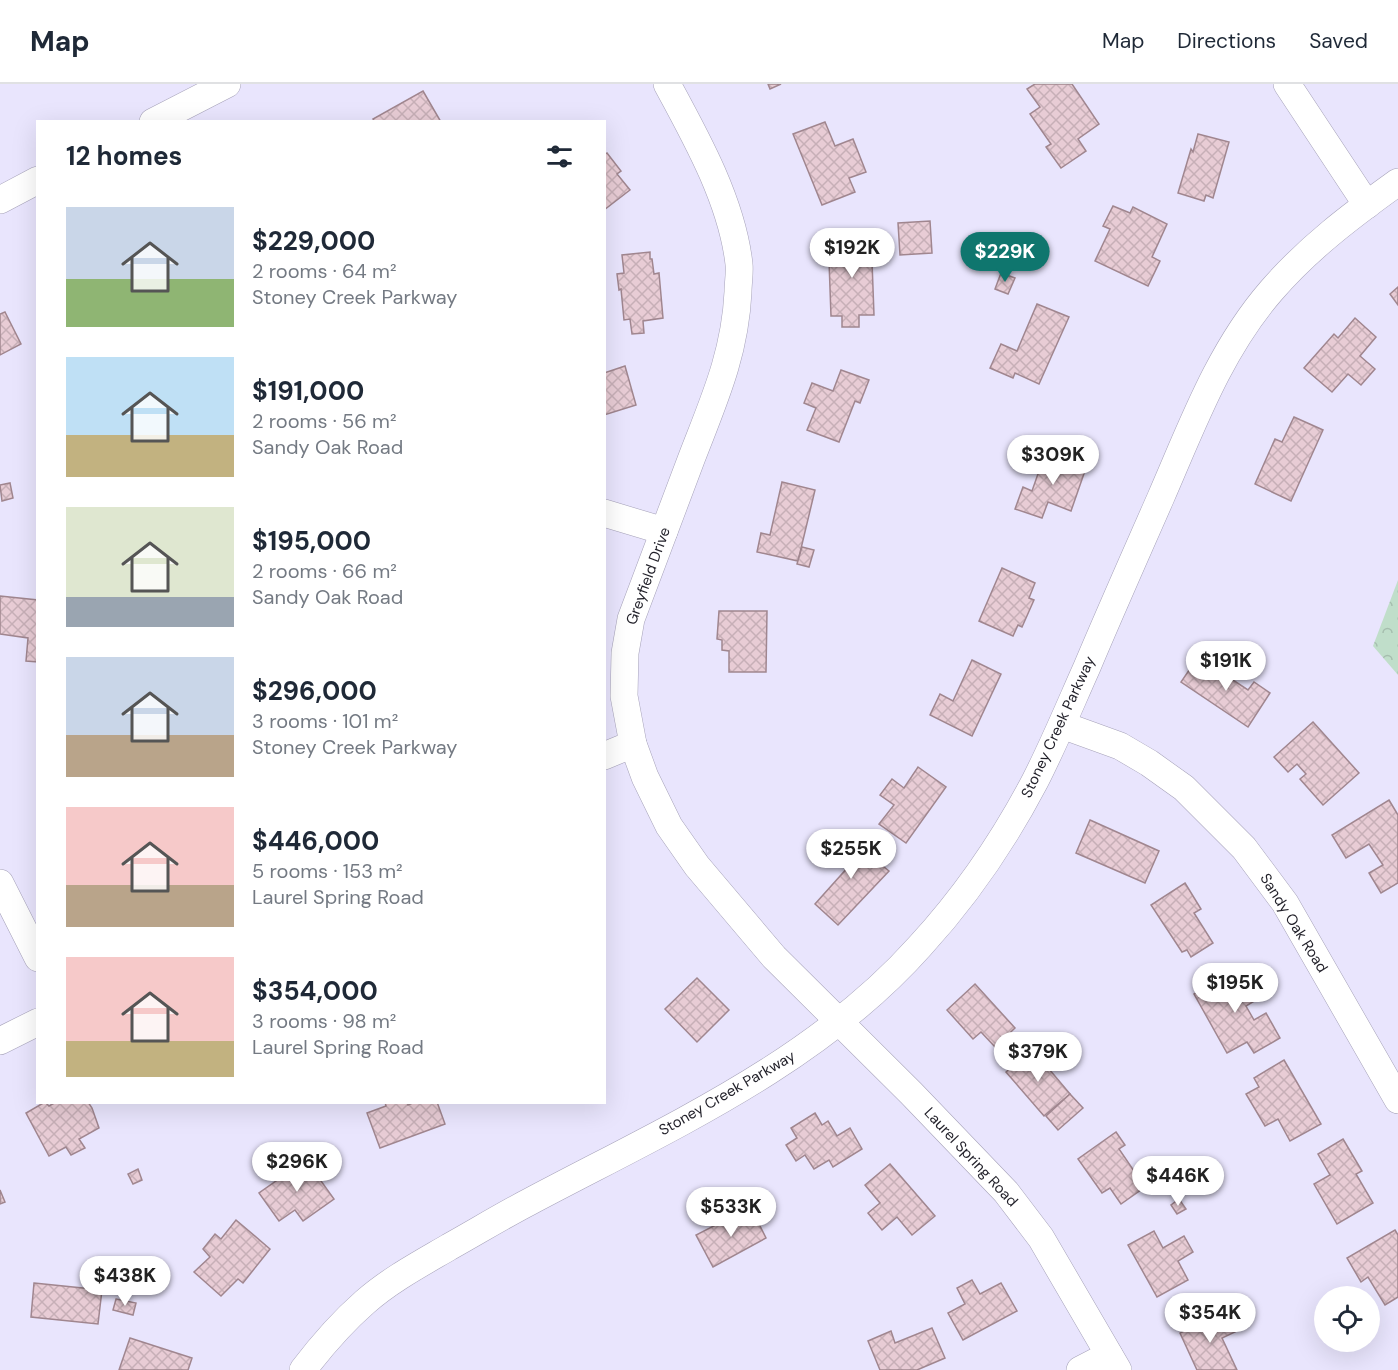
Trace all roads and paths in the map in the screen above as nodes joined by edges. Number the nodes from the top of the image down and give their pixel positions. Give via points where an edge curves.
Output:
1 (227, 84) edge
2 (667, 84) edge
3 (1287, 84) edge
4 (157, 120) edge
5 (36, 181) edge
6 (1398, 182) edge
7 (0, 200) edge
8 (1367, 205) junction
9 (606, 514) edge
10 (664, 531) junction
11 (1062, 725) junction
12 (633, 744) junction
13 (606, 755) edge
14 (0, 883) edge
15 (36, 954) edge
16 (840, 1022) junction
17 (36, 1023) edge
18 (0, 1041) edge
19 (1398, 1100) edge
20 (1113, 1362) edge
21 (303, 1370) edge
22 (1080, 1370) edge

1 - 4 street
2 - 10 street, Greyfield Drive via 699,144 721,198 739,266 737,314 728,360
3 - 8 street
5 - 7 street
6 - 8 street, Stoney Creek Parkway
8 - 11 street, Stoney Creek Parkway via 1305,255 1269,293 1211,382
9 - 10 street
10 - 12 street, Greyfield Drive via 631,618 625,653 624,696
11 - 16 street, Stoney Creek Parkway via 1035,782 954,907 918,949
11 - 19 street, Sandy Oak Road via 1120,746 1149,763 1184,788 1244,848 1285,903
12 - 13 street
12 - 16 street, Greyfield Drive via 669,826 697,866 774,957
14 - 15 street
16 - 20 street, Laurel Spring Road via 1006,1192 1041,1238
16 - 21 street, Stoney Creek Parkway via 776,1067 407,1271 339,1326
17 - 18 street
20 - 22 street

